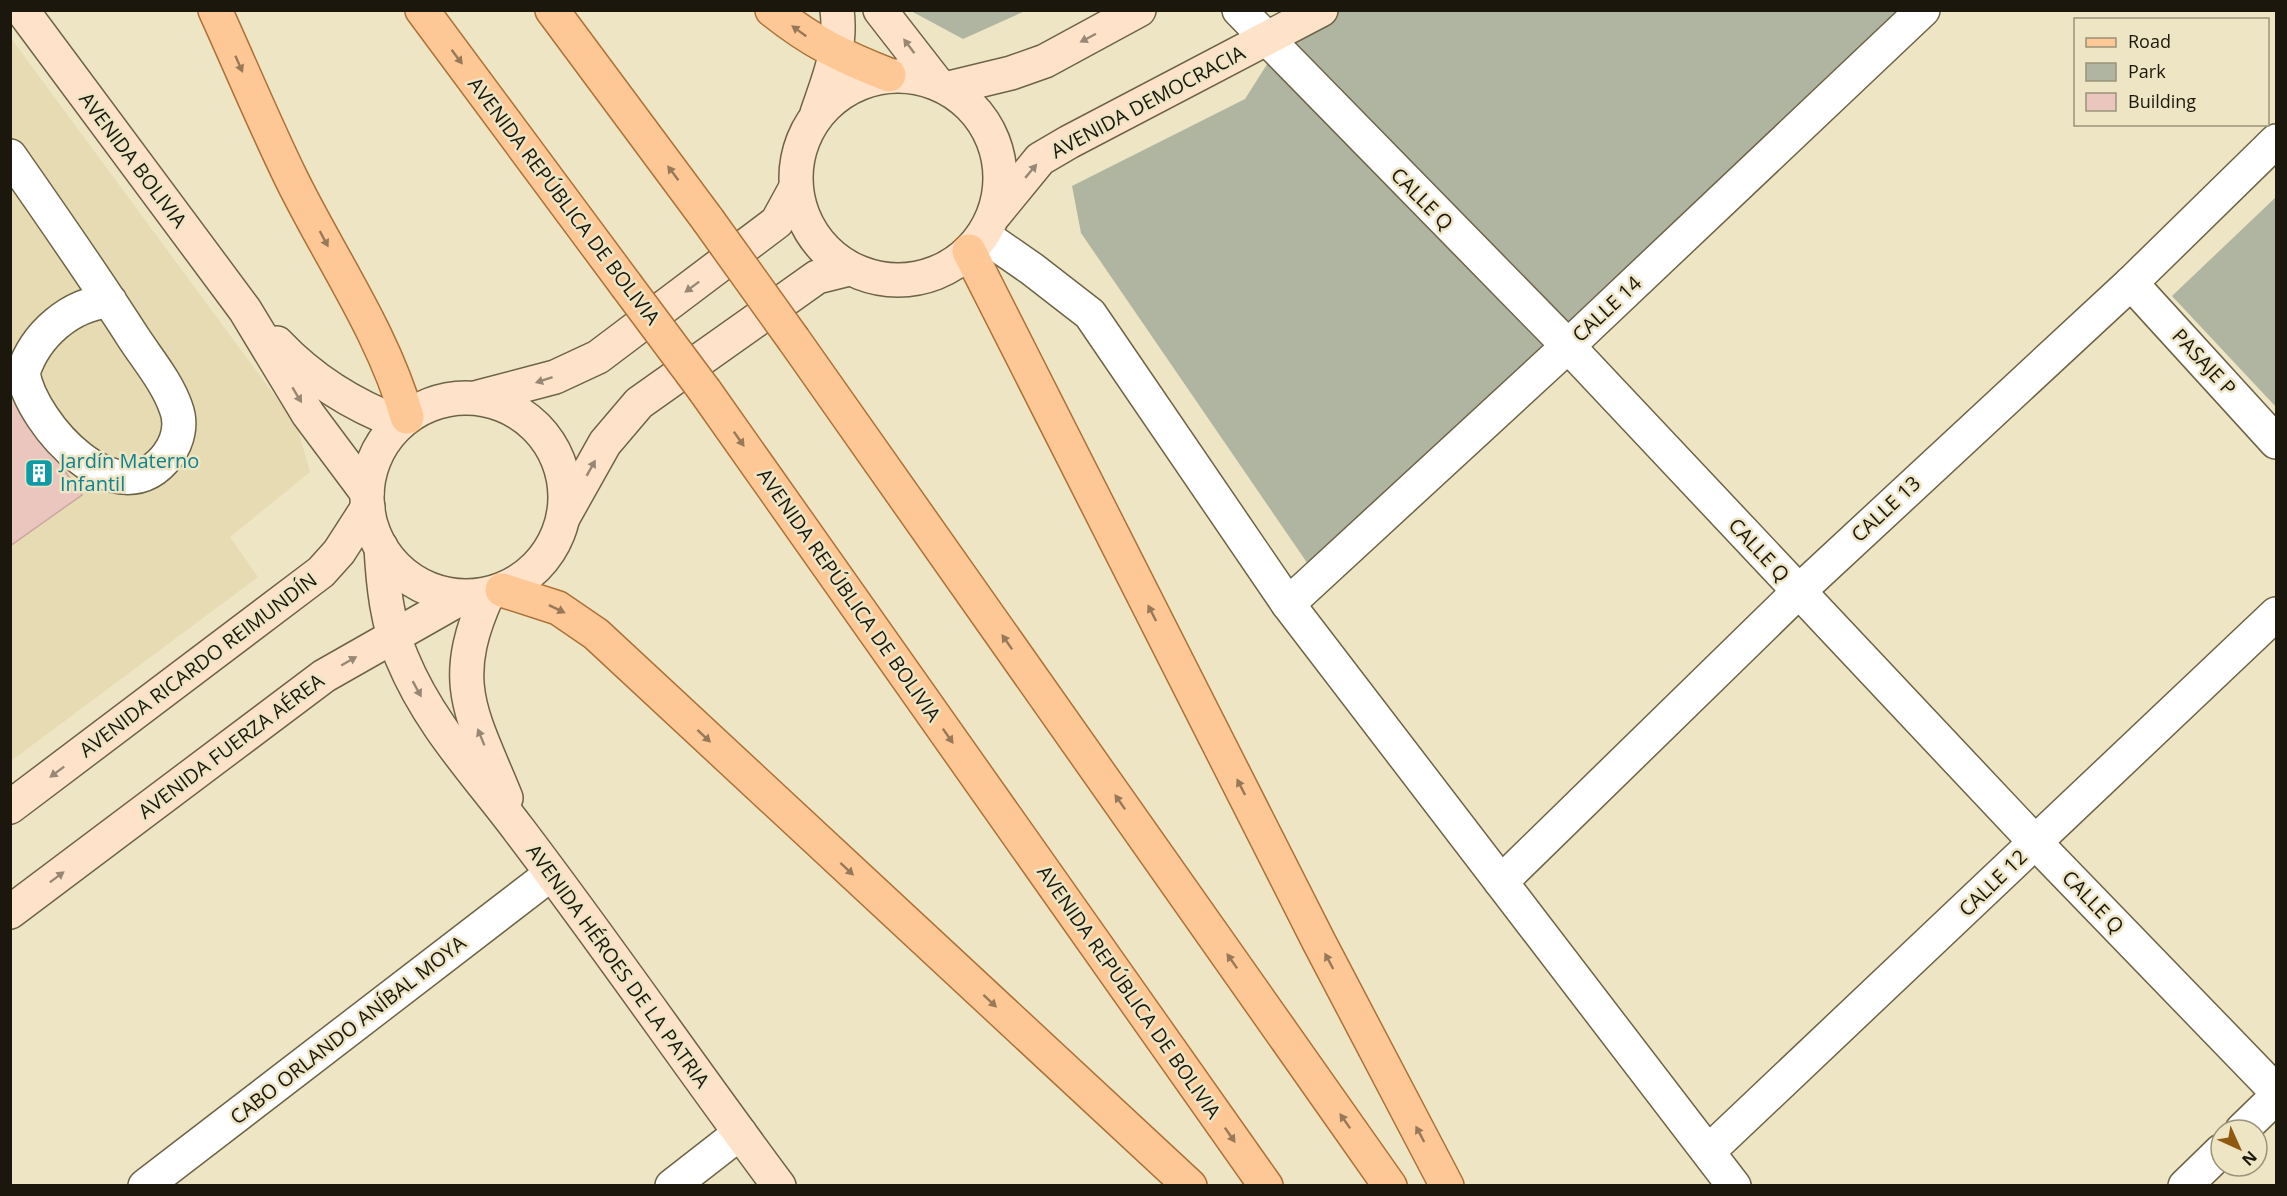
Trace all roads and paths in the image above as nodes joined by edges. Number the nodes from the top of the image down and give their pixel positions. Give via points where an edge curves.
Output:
1 (22, 10) edge
2 (215, 10) edge
3 (422, 10) edge
4 (552, 10) edge
5 (772, 10) edge
6 (837, 10) edge
7 (880, 10) edge
8 (1139, 10) edge
9 (1239, 10) edge
10 (1321, 10) edge
11 (1923, 10) edge
12 (1267, 40) junction
13 (837, 54) junction
14 (889, 75) junction
15 (943, 85) junction
16 (816, 116) junction
17 (2277, 141) edge
18 (10, 156) edge
19 (795, 189) junction
20 (982, 234) junction
21 (849, 269) junction
22 (2130, 283) junction
23 (110, 301) junction
24 (245, 310) junction
25 (1568, 346) junction
26 (479, 397) junction
27 (403, 420) junction
28 (2277, 442) edge
29 (367, 500) junction
30 (562, 519) junction
31 (381, 548) junction
32 (1798, 592) junction
33 (484, 594) junction
34 (1288, 603) junction
35 (2277, 614) edge
36 (393, 636) junction
37 (10, 807) edge
38 (519, 830) junction
39 (2035, 842) junction
40 (551, 874) junction
41 (1501, 882) junction
42 (10, 912) edge
43 (2277, 1091) edge
44 (2277, 1097) edge
45 (2255, 1118) edge
46 (740, 1133) junction
47 (1709, 1151) junction
48 (2209, 1162) edge
49 (145, 1185) edge
50 (672, 1185) edge
51 (779, 1185) edge
52 (1190, 1185) edge
53 (1266, 1185) edge
54 (1390, 1185) edge
55 (1447, 1185) edge
56 (1734, 1185) edge
57 (2185, 1185) edge

1 - 24 main road, AVENIDA BOLIVIA
2 -> 27 main road via 292,180 382,350 397,383
3 -> 53 main road, AVENIDA REPÚBLICA DE BOLIVIA, bridge via 705,391
54 -> 4 main road, bridge via 794,340
13 -> 5 main road via 802,34
6 - 13 main road
15 -> 7 main road
8 -> 15 main road via 1045,61 1011,73
9 - 12 street, CALLE Q
10 - 12 main road, AVENIDA DEMOCRACIA
11 - 25 street, CALLE 14
20 -> 12 main road, AVENIDA DEMOCRACIA via 1040,159
12 - 25 street, CALLE Q
13 - 14 main road
13 - 16 main road
14 - 15 main road via 913,76
14 - 16 main road via 853,86
15 - 20 main road via 972,106 990,130 999,158 1000,187
16 - 19 main road via 796,163
17 - 22 street, CALLE 13
18 - 23 street
19 - 21 main road via 812,236
19 -> 26 main road via 770,228 598,357 555,377
20 - 21 main road via 943,270 912,280 880,279
20 - 34 street via 1090,314
55 -> 20 main road via 1319,942
30 -> 21 main road via 606,443 639,403 817,277
22 - 28 street, PASAJE P
22 - 32 street, CALLE 13
23 - 23 street via 177,409 177,440 170,452 160,465 137,477 100,471 74,453 51,429 24,380 28,359 54,325 94,302
24 - 27 main road, AVENIDA BOLIVIA via 324,385 348,401
24 -> 29 main road, AVENIDA BOLIVIA via 308,414
25 - 32 street, CALLE Q
25 - 34 street, CALLE 14
26 - 27 main road via 429,405
26 - 30 main road via 507,405 531,421 551,443 564,494
27 - 29 main road via 387,437 373,464
29 - 31 main road
29 -> 37 main road, AVENIDA RICARDO REIMUNDÍN via 339,552 321,572
30 - 33 main road via 554,542 523,579
31 - 33 main road via 396,569 416,584 438,593
31 - 36 main road, AVENIDA HÉROES DE LA PATRIA
32 - 39 street, CALLE Q
32 - 41 street, CALLE 13
33 - 36 main road, AVENIDA FUERZA AÉREA
38 -> 33 main road via 468,705 467,654
33 -> 52 main road via 558,608 596,634
34 - 41 street
35 - 39 street, CALLE 12
36 -> 38 main road, AVENIDA HÉROES DE LA PATRIA via 416,689 453,748
42 -> 36 main road, AVENIDA FUERZA AÉREA via 324,676
38 - 40 main road, AVENIDA HÉROES DE LA PATRIA
39 - 43 street, CALLE Q
39 - 47 street, CALLE 12
40 - 46 main road, AVENIDA HÉROES DE LA PATRIA
40 - 49 street, CABO ORLANDO ANÍBAL MOYA
41 - 47 street
44 - 45 street
46 - 50 street
46 - 51 main road, AVENIDA HÉROES DE LA PATRIA
47 - 56 street
48 - 57 street

